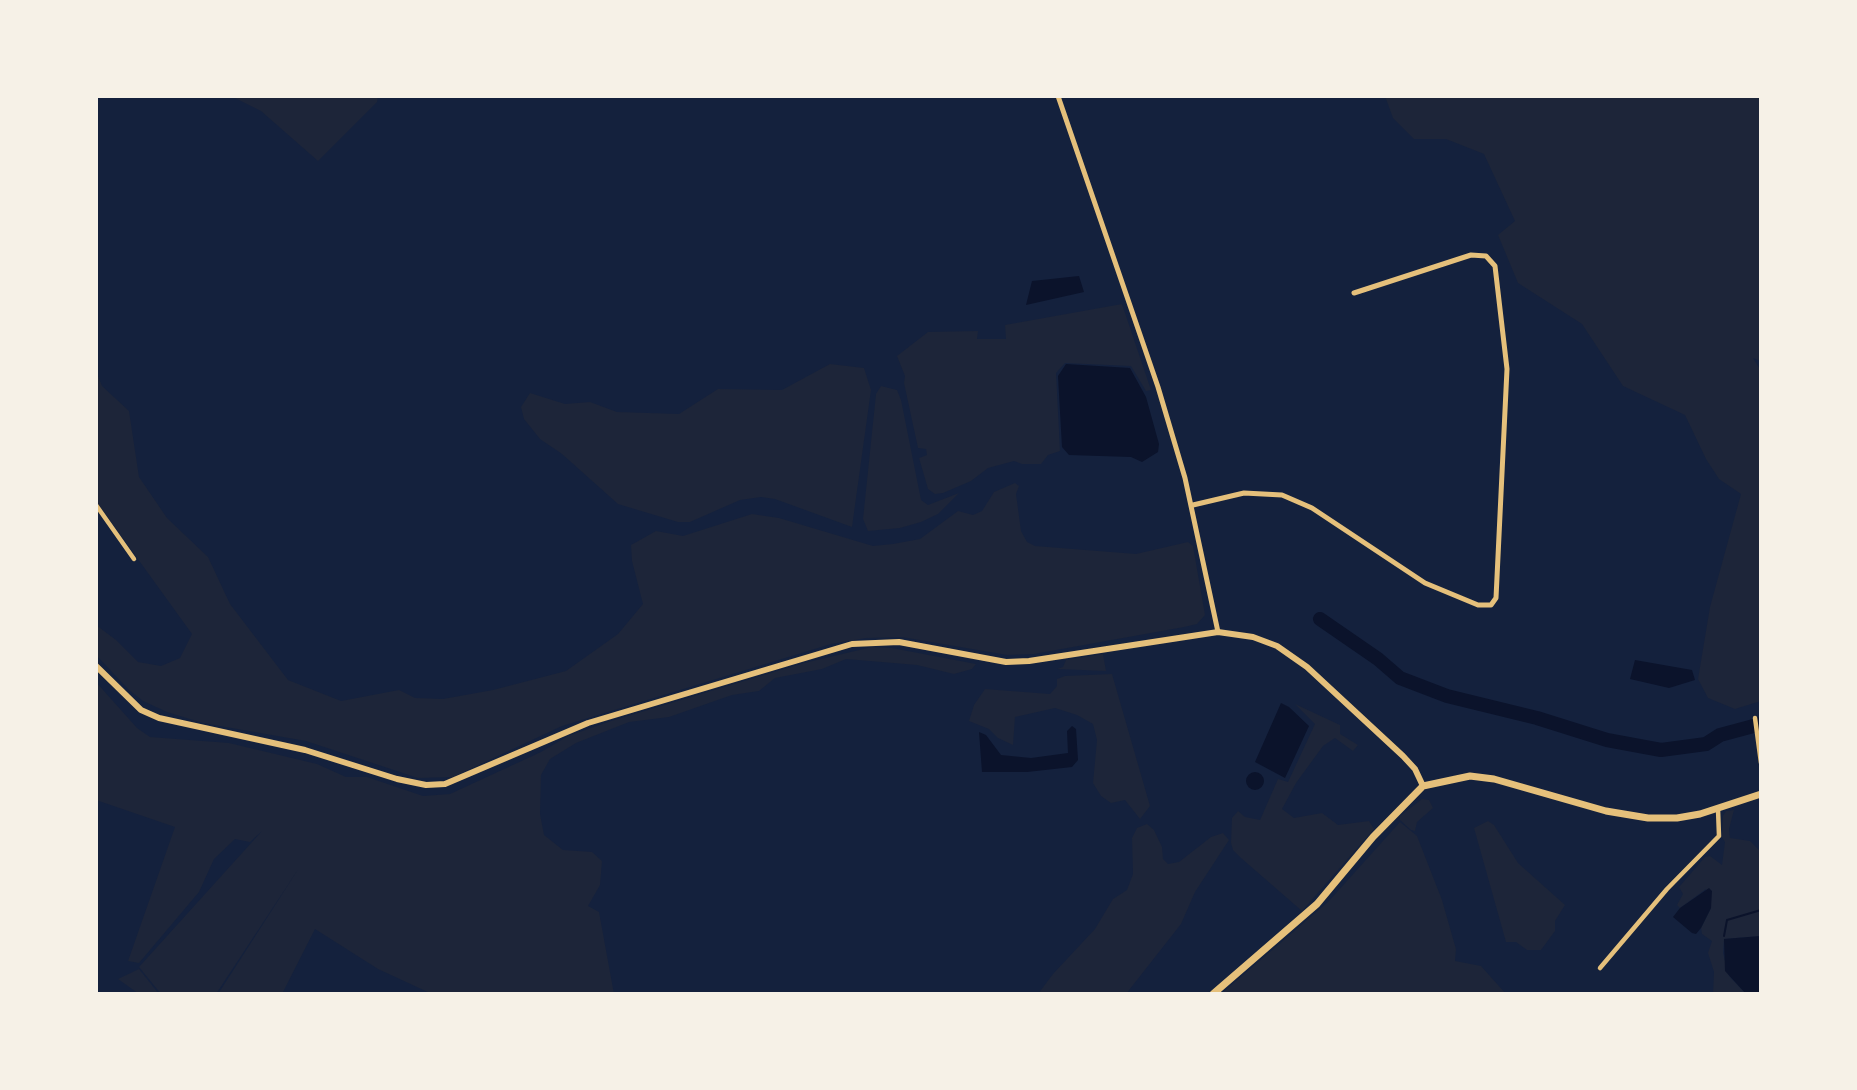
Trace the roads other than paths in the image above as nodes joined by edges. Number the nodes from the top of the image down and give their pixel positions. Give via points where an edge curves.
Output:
1 (1058, 96) edge
2 (1354, 293) dead end
3 (96, 505) edge
4 (1193, 505) junction
5 (134, 559) dead end
6 (1218, 632) junction
7 (96, 666) edge
8 (1756, 720) dead end
9 (1761, 763) edge
10 (1423, 786) junction
11 (1761, 794) edge
12 (1718, 809) junction
13 (1600, 968) dead end
14 (1213, 994) edge

1 - 4 street via 1158,387
2 - 4 street via 1471,255 1486,256 1495,266 1507,369 1496,598 1491,604 1478,605 1425,583 1312,508 1282,495 1244,493
3 - 5 street
4 - 6 street
6 - 7 main road via 1006,662 899,642 852,644 588,723 445,784 397,778 305,750 159,718 141,710
6 - 10 main road via 1277,646 1306,667 1403,756
8 - 9 street
10 - 12 main road via 1470,776 1494,779 1606,811 1648,818 1677,818
10 - 14 main road via 1373,837 1317,904
11 - 12 main road
12 - 13 street via 1719,836 1667,889

